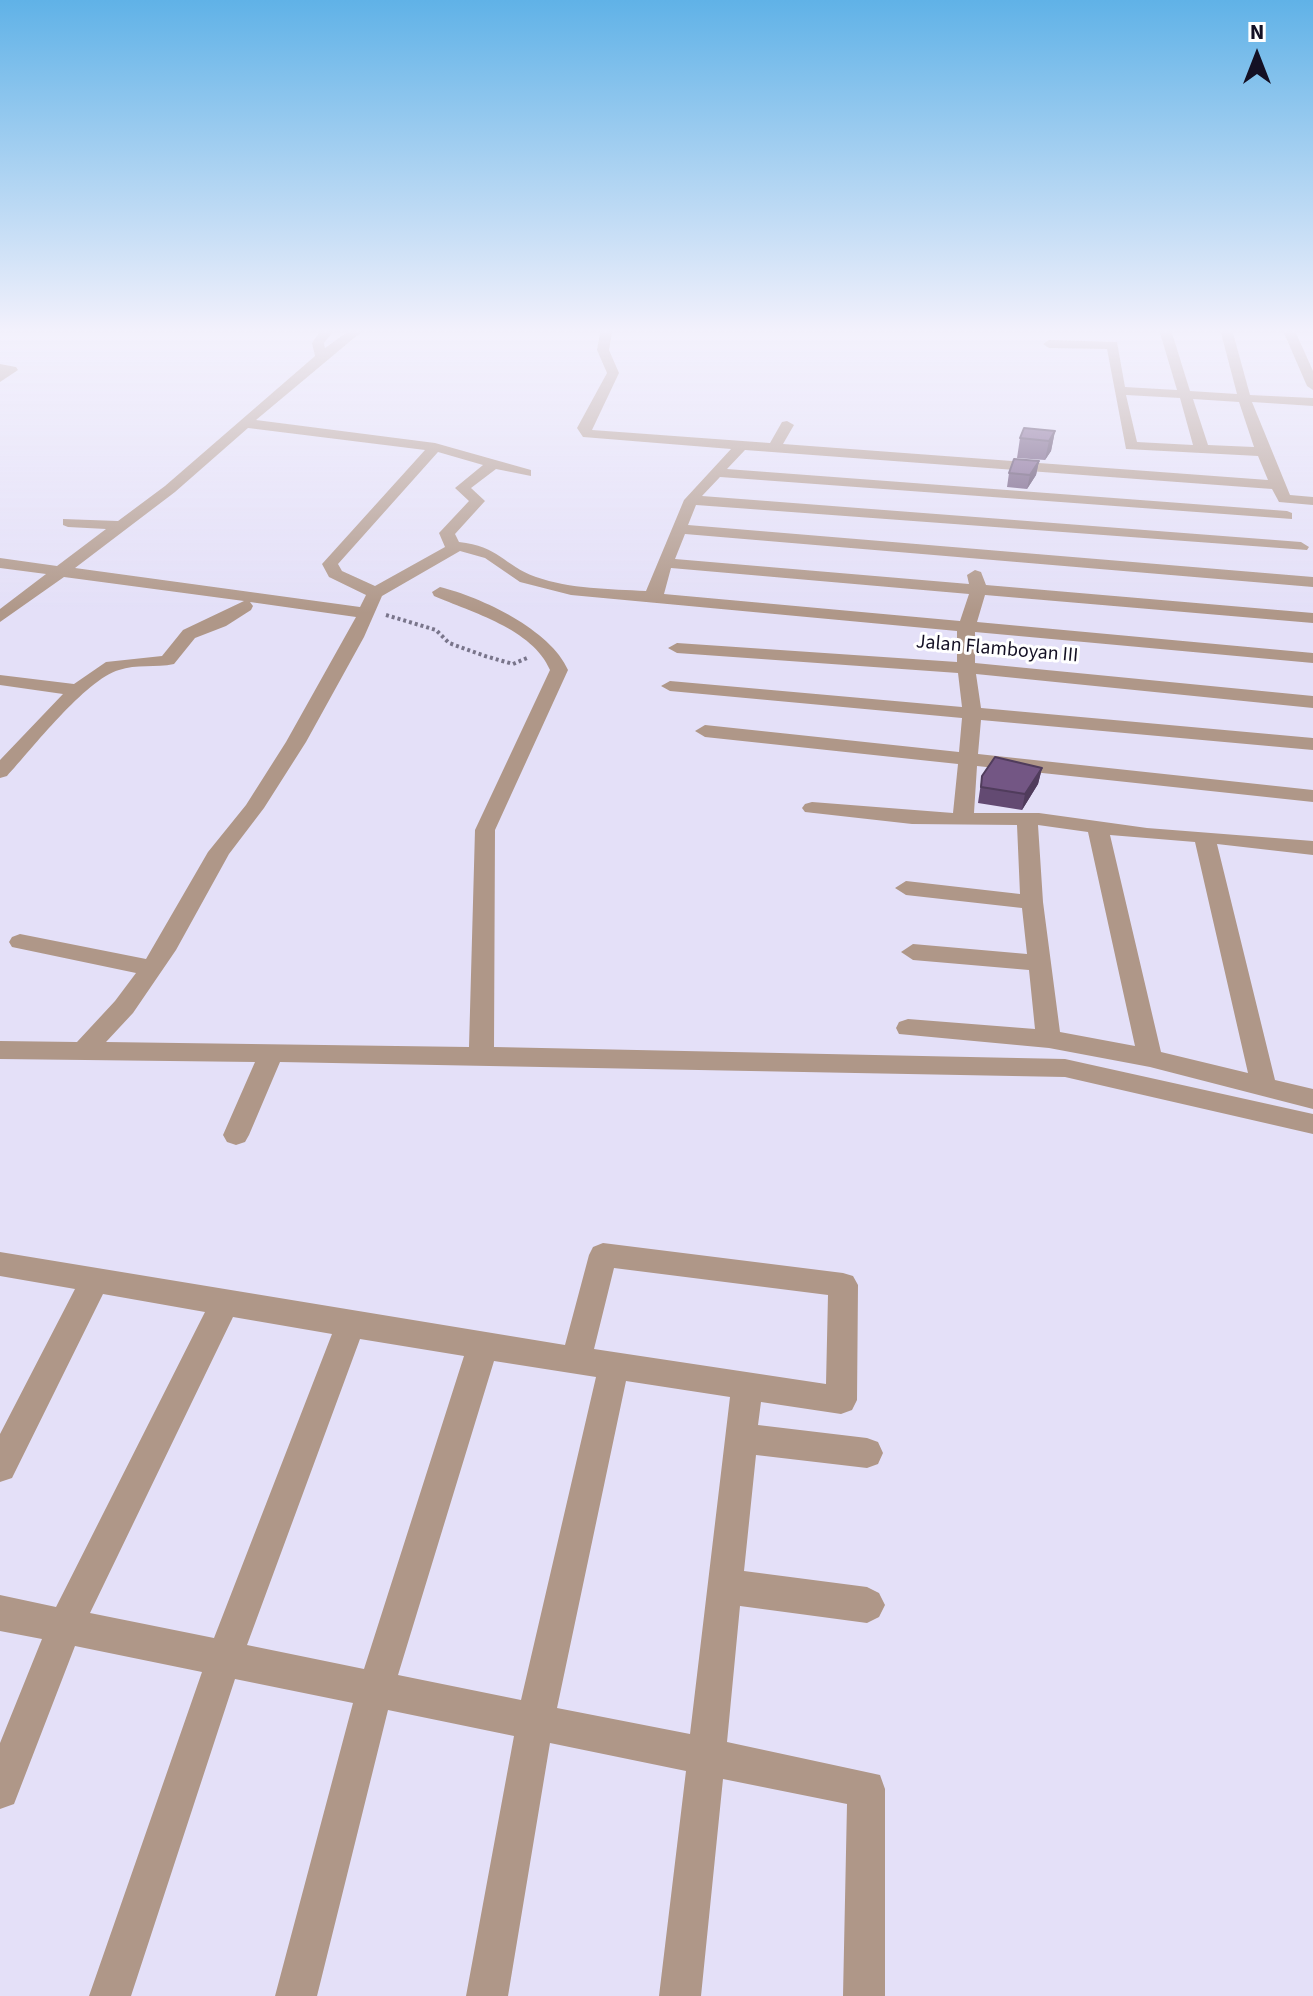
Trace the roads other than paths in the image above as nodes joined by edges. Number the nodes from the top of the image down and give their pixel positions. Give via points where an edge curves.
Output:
1 (240, 426) edge
2 (269, 426) edge
3 (587, 426) edge
4 (786, 426) edge
5 (1127, 426) edge
6 (1195, 426) edge
7 (1252, 426) edge
8 (848, 433) dead end
9 (909, 441) dead end
10 (435, 447) junction
11 (740, 447) junction
12 (984, 447) dead end
13 (774, 448) junction
14 (1202, 450) junction
15 (1262, 452) junction
16 (839, 454) junction
17 (903, 458) junction
18 (976, 464) junction
19 (491, 466) junction
20 (526, 473) dead end
21 (718, 473) junction
22 (970, 491) junction
23 (1282, 492) junction
24 (691, 500) junction
25 (1313, 501) edge
26 (1287, 516) junction
27 (68, 522) dead end
28 (972, 523) junction
29 (122, 526) junction
30 (678, 529) junction
31 (455, 546) junction
32 (1301, 547) junction
33 (970, 554) junction
34 (0, 563) edge
35 (664, 563) junction
36 (62, 570) junction
37 (1313, 573) edge
38 (1313, 582) edge
39 (979, 589) junction
40 (440, 592) dead end
41 (375, 593) junction
42 (656, 597) junction
43 (7, 604) edge
44 (245, 606) dead end
45 (366, 613) junction
46 (0, 617) edge
47 (1313, 618) edge
48 (966, 628) junction
49 (677, 648) dead end
50 (1313, 658) edge
51 (966, 668) junction
52 (0, 680) edge
53 (670, 686) dead end
54 (77, 690) junction
55 (1313, 702) edge
56 (972, 711) junction
57 (705, 731) dead end
58 (1313, 744) edge
59 (969, 760) junction
60 (0, 772) edge
61 (1313, 796) edge
62 (812, 808) dead end
63 (963, 819) junction
64 (1027, 819) junction
65 (1097, 826) junction
66 (1204, 836) junction
67 (1313, 848) edge
68 (906, 888) dead end
69 (1032, 902) junction
70 (20, 942) dead end
71 (913, 952) dead end
72 (1040, 963) junction
73 (151, 968) junction
74 (908, 1028) dead end
75 (0, 1050) edge
76 (84, 1050) junction
77 (1064, 1052) junction
78 (272, 1053) junction
79 (481, 1056) junction
80 (1150, 1058) junction
81 (1264, 1088) junction
82 (1313, 1099) edge
83 (1313, 1124) edge
84 (236, 1135) dead end
85 (0, 1264) edge
86 (96, 1278) junction
87 (226, 1301) junction
88 (351, 1324) junction
89 (483, 1346) junction
90 (576, 1360) junction
91 (614, 1365) junction
92 (747, 1385) junction
93 (740, 1438) junction
94 (867, 1453) dead end
95 (0, 1467) edge
96 (723, 1586) junction
97 (867, 1605) dead end
98 (0, 1613) edge
99 (65, 1626) junction
100 (224, 1659) junction
101 (375, 1690) junction
102 (535, 1722) junction
103 (704, 1756) junction
104 (0, 1790) edge
105 (110, 1996) edge
106 (296, 1996) edge
107 (487, 1996) edge
108 (680, 1996) edge
109 (864, 1996) edge

1 - 29 street
2 - 10 street
3 - 11 street via 584,432
4 - 13 street
5 - 14 street via 1131,446
6 - 14 street
7 - 15 street
8 - 16 street
9 - 17 street
10 - 19 street
10 - 41 street via 330,564 335,574
11 - 13 street
11 - 21 street
12 - 18 street
13 - 16 street
14 - 15 street
15 - 23 street
16 - 17 street
17 - 18 street
18 - 22 street
18 - 23 street
19 - 20 street
19 - 31 street via 462,488 479,499 447,533
21 - 22 street
21 - 24 street
22 - 26 street
22 - 28 street
23 - 25 street
23 - 26 street
24 - 28 street
24 - 30 street
26 - 32 street
27 - 29 street
28 - 32 street
28 - 33 street
29 - 36 street
30 - 33 street
30 - 35 street
31 - 41 street
31 - 42 street via 487,550 514,573 537,583
32 - 37 street
33 - 38 street
33 - 39 street
34 - 36 street
35 - 39 street
35 - 42 street
36 - 43 street
36 - 45 street
39 - 47 street
39 - 48 street
40 - 79 street via 509,623 558,663 557,676 485,830
41 - 45 street
42 - 48 street
43 - 46 street
44 - 54 street via 189,634 168,660 111,666
45 - 73 street via 296,742 219,852
48 - 50 street
48 - 51 street
49 - 51 street, Jalan Flamboyan III
51 - 55 street, Jalan Flamboyan III
51 - 56 street
52 - 54 street
53 - 56 street
54 - 60 street
56 - 58 street
56 - 59 street
57 - 59 street
59 - 61 street
59 - 63 street
62 - 63 street
63 - 64 street
64 - 65 street
64 - 69 street
65 - 66 street
65 - 80 street
66 - 67 street
66 - 81 street
68 - 69 street
69 - 72 street
70 - 73 street
71 - 72 street
72 - 77 street
73 - 76 street
74 - 77 street
75 - 76 street
76 - 78 street
77 - 79 street via 866,1063
77 - 80 street
77 - 83 street
78 - 79 street
78 - 84 street
80 - 81 street
81 - 82 street
85 - 86 street
86 - 87 street
86 - 95 street
87 - 88 street
87 - 99 street
88 - 89 street
88 - 100 street
89 - 90 street
89 - 101 street
90 - 91 street
90 - 92 street via 603,1255 843,1285 841,1400
91 - 92 street
91 - 102 street
92 - 93 street
93 - 94 street
93 - 96 street
96 - 97 street
96 - 103 street
98 - 99 street
99 - 100 street
99 - 104 street
100 - 101 street
100 - 105 street
101 - 102 street
101 - 106 street
102 - 103 street
102 - 107 street
103 - 108 street
103 - 109 street via 866,1789

